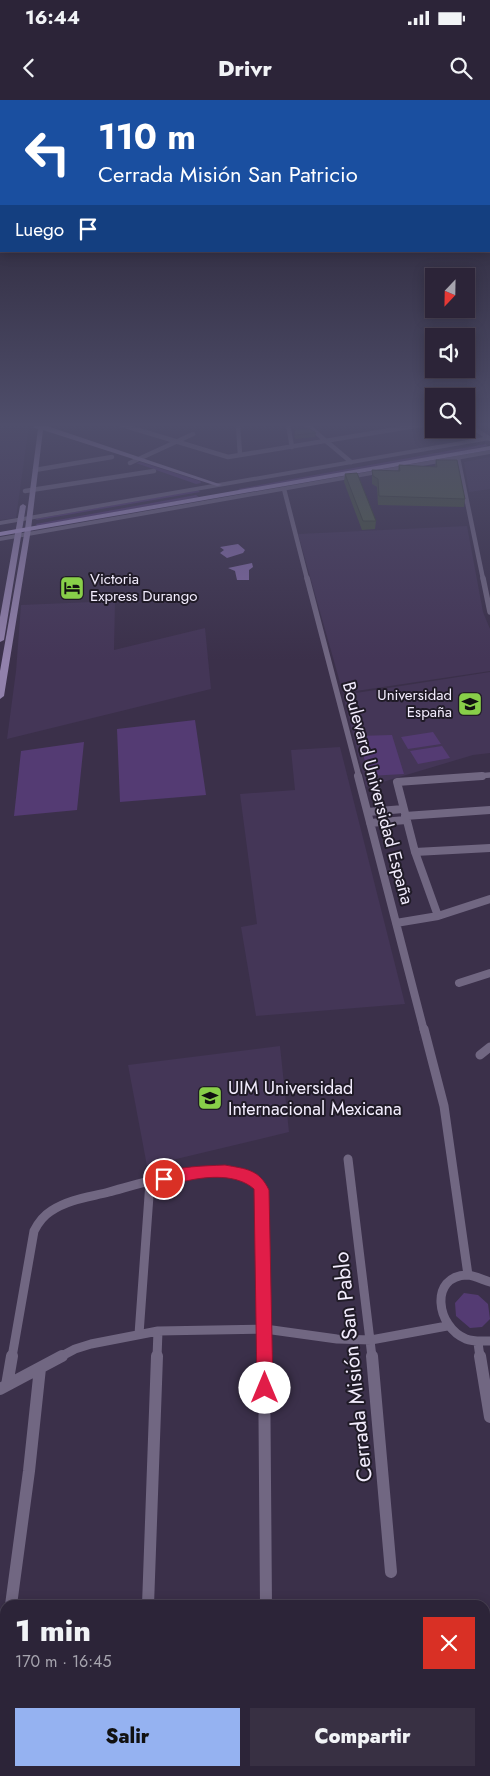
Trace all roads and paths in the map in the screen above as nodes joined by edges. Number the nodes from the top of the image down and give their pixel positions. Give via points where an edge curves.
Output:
1 (27, 503) edge
2 (134, 503) edge
3 (158, 503) edge
4 (171, 503) edge
5 (204, 503) edge
6 (288, 503) edge
7 (467, 503) edge
8 (94, 518) junction
9 (0, 523) edge
10 (87, 524) junction
11 (24, 527) junction
12 (0, 528) edge
13 (0, 534) edge
14 (0, 539) edge
15 (490, 612) edge
16 (0, 640) edge
17 (2, 676) edge
18 (0, 696) edge
19 (490, 775) edge
20 (490, 810) edge
21 (368, 812) junction
22 (404, 815) junction
23 (370, 823) junction
24 (490, 848) edge
25 (415, 852) junction
26 (490, 899) edge
27 (438, 916) junction
28 (396, 923) junction
29 (490, 973) edge
30 (459, 983) dead end
31 (490, 1047) edge
32 (480, 1055) dead end
33 (348, 1159) dead end
34 (150, 1182) junction
35 (468, 1275) junction
36 (490, 1282) edge
37 (448, 1326) junction
38 (265, 1329) junction
39 (158, 1331) junction
40 (139, 1334) junction
41 (371, 1340) junction
42 (490, 1341) edge
43 (478, 1343) junction
44 (40, 1368) junction
45 (3, 1387) edge
46 (490, 1417) edge
47 (391, 1572) dead end
48 (12, 1600) edge
49 (148, 1600) edge
50 (266, 1600) edge

1 - 11 main road
2 - 11 street
3 - 11 main road
4 - 8 main road
5 - 10 street
6 - 21 street, Boulevard Universidad España
7 - 15 street
8 - 10 main road
8 - 11 main road
9 - 11 street
10 - 11 street
11 - 12 main road
11 - 13 main road
11 - 14 street
11 - 16 main road
11 - 17 main road
17 - 18 main road
19 - 22 street via 398,781
20 - 22 street
21 - 22 street
21 - 23 street, Boulevard Universidad España
22 - 23 street
22 - 25 street
23 - 28 street, Boulevard Universidad España
24 - 25 street
25 - 27 street
26 - 27 street
27 - 28 street
28 - 35 street, Boulevard Universidad España via 444,1106
29 - 30 street
31 - 32 street
33 - 41 street, Cerrada Misión San Pablo
34 - 38 street via 192,1173 225,1172 254,1179 262,1190
34 - 40 street
34 - 45 street via 63,1204 46,1214 36,1225
35 - 36 street
35 - 37 street via 450,1281 440,1296 440,1308
37 - 41 street
37 - 43 street via 460,1336
38 - 39 street
38 - 41 street
38 - 50 street
39 - 40 street
39 - 49 street
40 - 44 street via 90,1344
41 - 47 street, Cerrada Misión San Pablo
42 - 43 street
43 - 46 street
44 - 45 street
44 - 48 street

